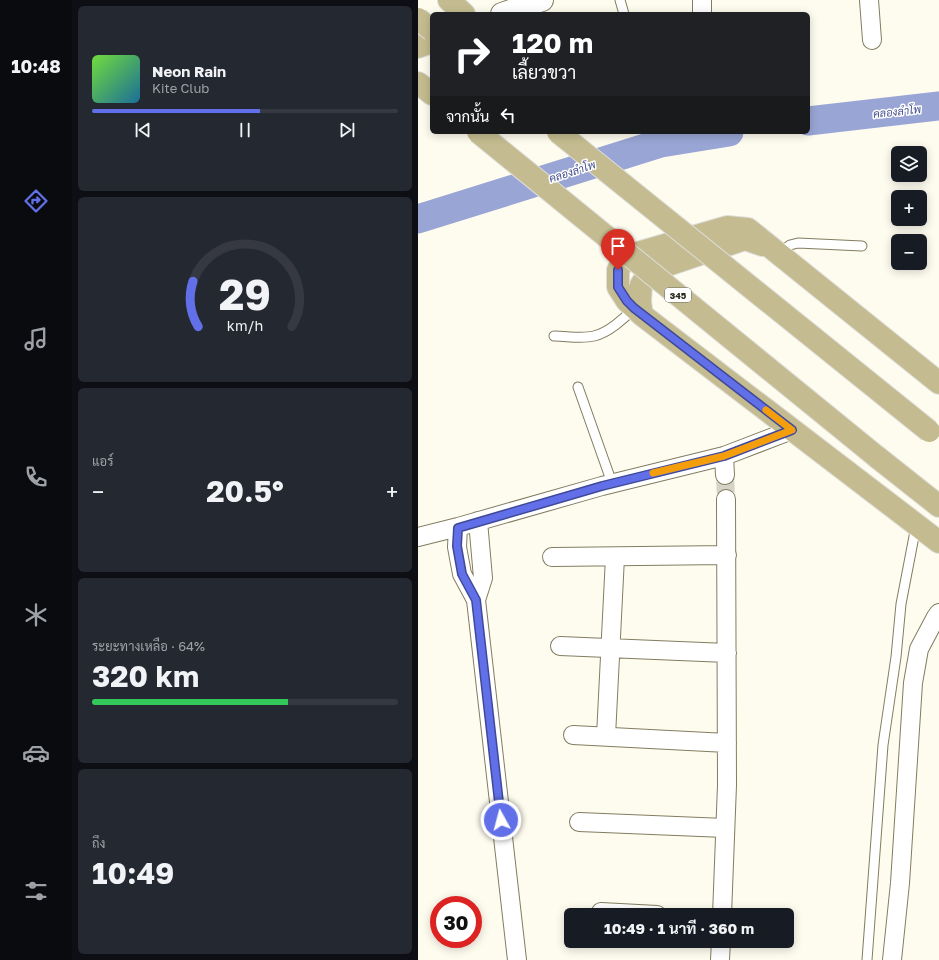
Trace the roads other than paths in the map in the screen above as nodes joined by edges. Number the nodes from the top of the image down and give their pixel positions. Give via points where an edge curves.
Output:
1 (449, 0) edge
2 (542, 0) edge
3 (620, 0) edge
4 (702, 0) edge
5 (869, 0) edge
6 (462, 12) edge
7 (508, 12) edge
8 (623, 12) edge
9 (702, 12) edge
10 (418, 19) edge
11 (430, 22) edge
12 (418, 25) edge
13 (430, 28) edge
14 (872, 40) dead end
15 (430, 43) edge
16 (418, 47) edge
17 (418, 83) edge
18 (430, 92) edge
19 (480, 134) edge
20 (560, 134) edge
21 (862, 246) dead end
22 (776, 251) junction
23 (638, 311) junction
24 (554, 336) dead end
25 (939, 383) edge
26 (578, 387) dead end
27 (792, 430) junction
28 (934, 435) edge
29 (724, 456) junction
30 (725, 475) tunnel mouth
31 (612, 483) junction
32 (726, 499) tunnel mouth
33 (939, 506) edge
34 (478, 521) junction
35 (917, 525) junction
36 (458, 528) junction
37 (418, 537) edge
38 (939, 542) edge
39 (727, 555) junction
40 (552, 557) dead end
41 (614, 557) junction
42 (476, 600) junction
43 (939, 613) edge
44 (560, 646) dead end
45 (610, 648) junction
46 (727, 652) junction
47 (573, 735) dead end
48 (606, 736) junction
49 (727, 742) junction
50 (579, 822) dead end
51 (725, 828) junction
52 (722, 908) edge
53 (721, 948) edge
54 (517, 960) edge
55 (720, 960) edge
56 (867, 960) edge
57 (892, 960) edge

1 - 6 main road
2 - 7 street
3 - 8 lane
4 - 9 street
5 - 14 street
10 - 13 main road, bridge
11 - 12 main road
15 - 16 main road
17 - 18 main road
19 - 33 main road, 345, bridge
20 - 28 main road, bridge
21 - 22 lane via 798,243
22 - 23 main road via 745,239 650,271 641,285
22 - 25 main road
23 - 24 lane via 596,336
23 - 27 main road
26 - 31 lane
27 - 29 street
27 - 35 main road
29 - 30 street
29 - 31 street
31 - 34 street
32 - 39 street
34 - 36 street
34 - 42 street via 483,578
35 - 38 main road
35 - 56 lane via 901,604 883,745
36 - 37 street
36 - 42 street via 457,546 462,574
39 - 41 street
39 - 46 street
40 - 41 street
41 - 45 street
42 - 54 street
43 - 57 street via 919,649 913,683 900,882
44 - 45 street
45 - 46 street
45 - 48 street
46 - 49 street
47 - 48 street
48 - 49 street
49 - 51 street
50 - 51 street
51 - 52 street
53 - 55 street

